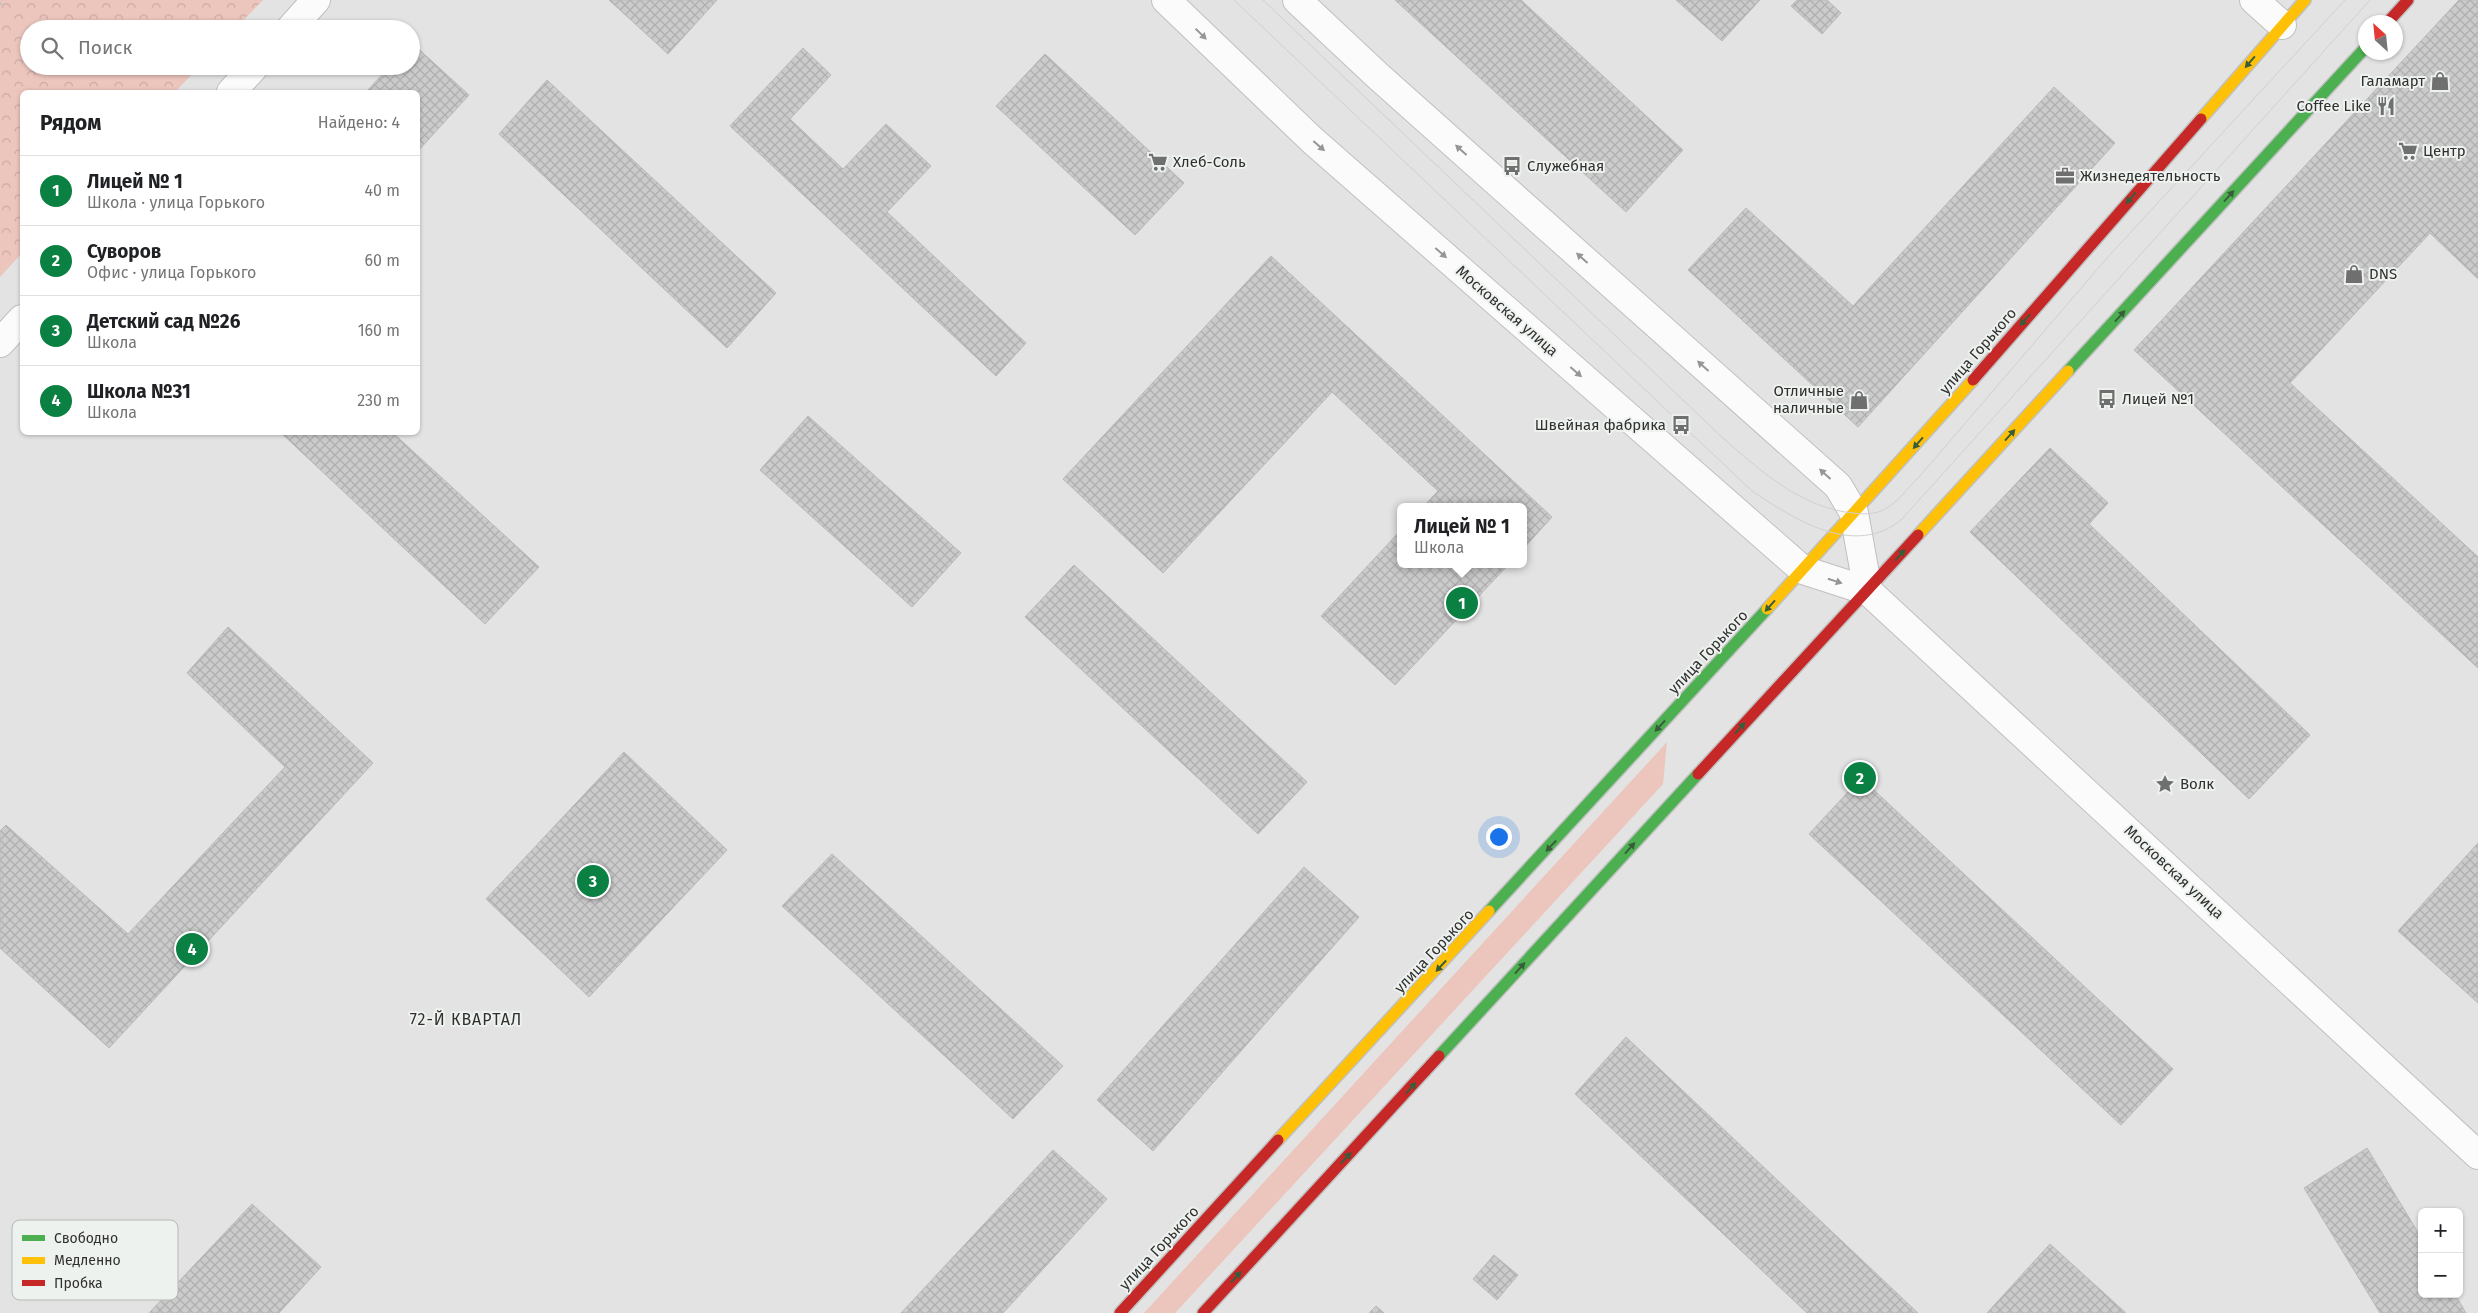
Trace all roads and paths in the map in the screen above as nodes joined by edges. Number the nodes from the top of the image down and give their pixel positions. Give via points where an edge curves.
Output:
1 (2, 0) edge
2 (316, 0) edge
3 (1166, 0) edge
4 (1297, 0) edge
5 (2254, 0) edge
6 (2305, 0) edge
7 (2408, 0) edge
8 (0, 5) edge
9 (2394, 15) edge
10 (298, 20) edge
11 (2282, 25) junction
12 (2358, 56) edge
13 (247, 75) edge
14 (233, 90) edge
15 (20, 321) edge
16 (0, 343) edge
17 (1854, 513) junction
18 (1803, 570) junction
19 (1868, 591) junction
20 (2478, 1155) edge
21 (1120, 1313) edge
22 (1203, 1313) edge

1 - 8 path
2 - 10 street
3 -> 18 street, Московская улица via 1320,146
17 -> 4 street via 1843,492 1828,477
5 - 11 street
6 - 11 main road, улица Горького
7 - 9 main road
11 -> 17 main road, улица Горького
19 -> 12 main road
13 - 14 street
15 - 16 street
17 - 18 main road, улица Горького
17 - 19 street
18 -> 19 street, Московская улица
18 -> 21 main road, улица Горького
19 - 20 street, Московская улица
22 -> 19 main road

